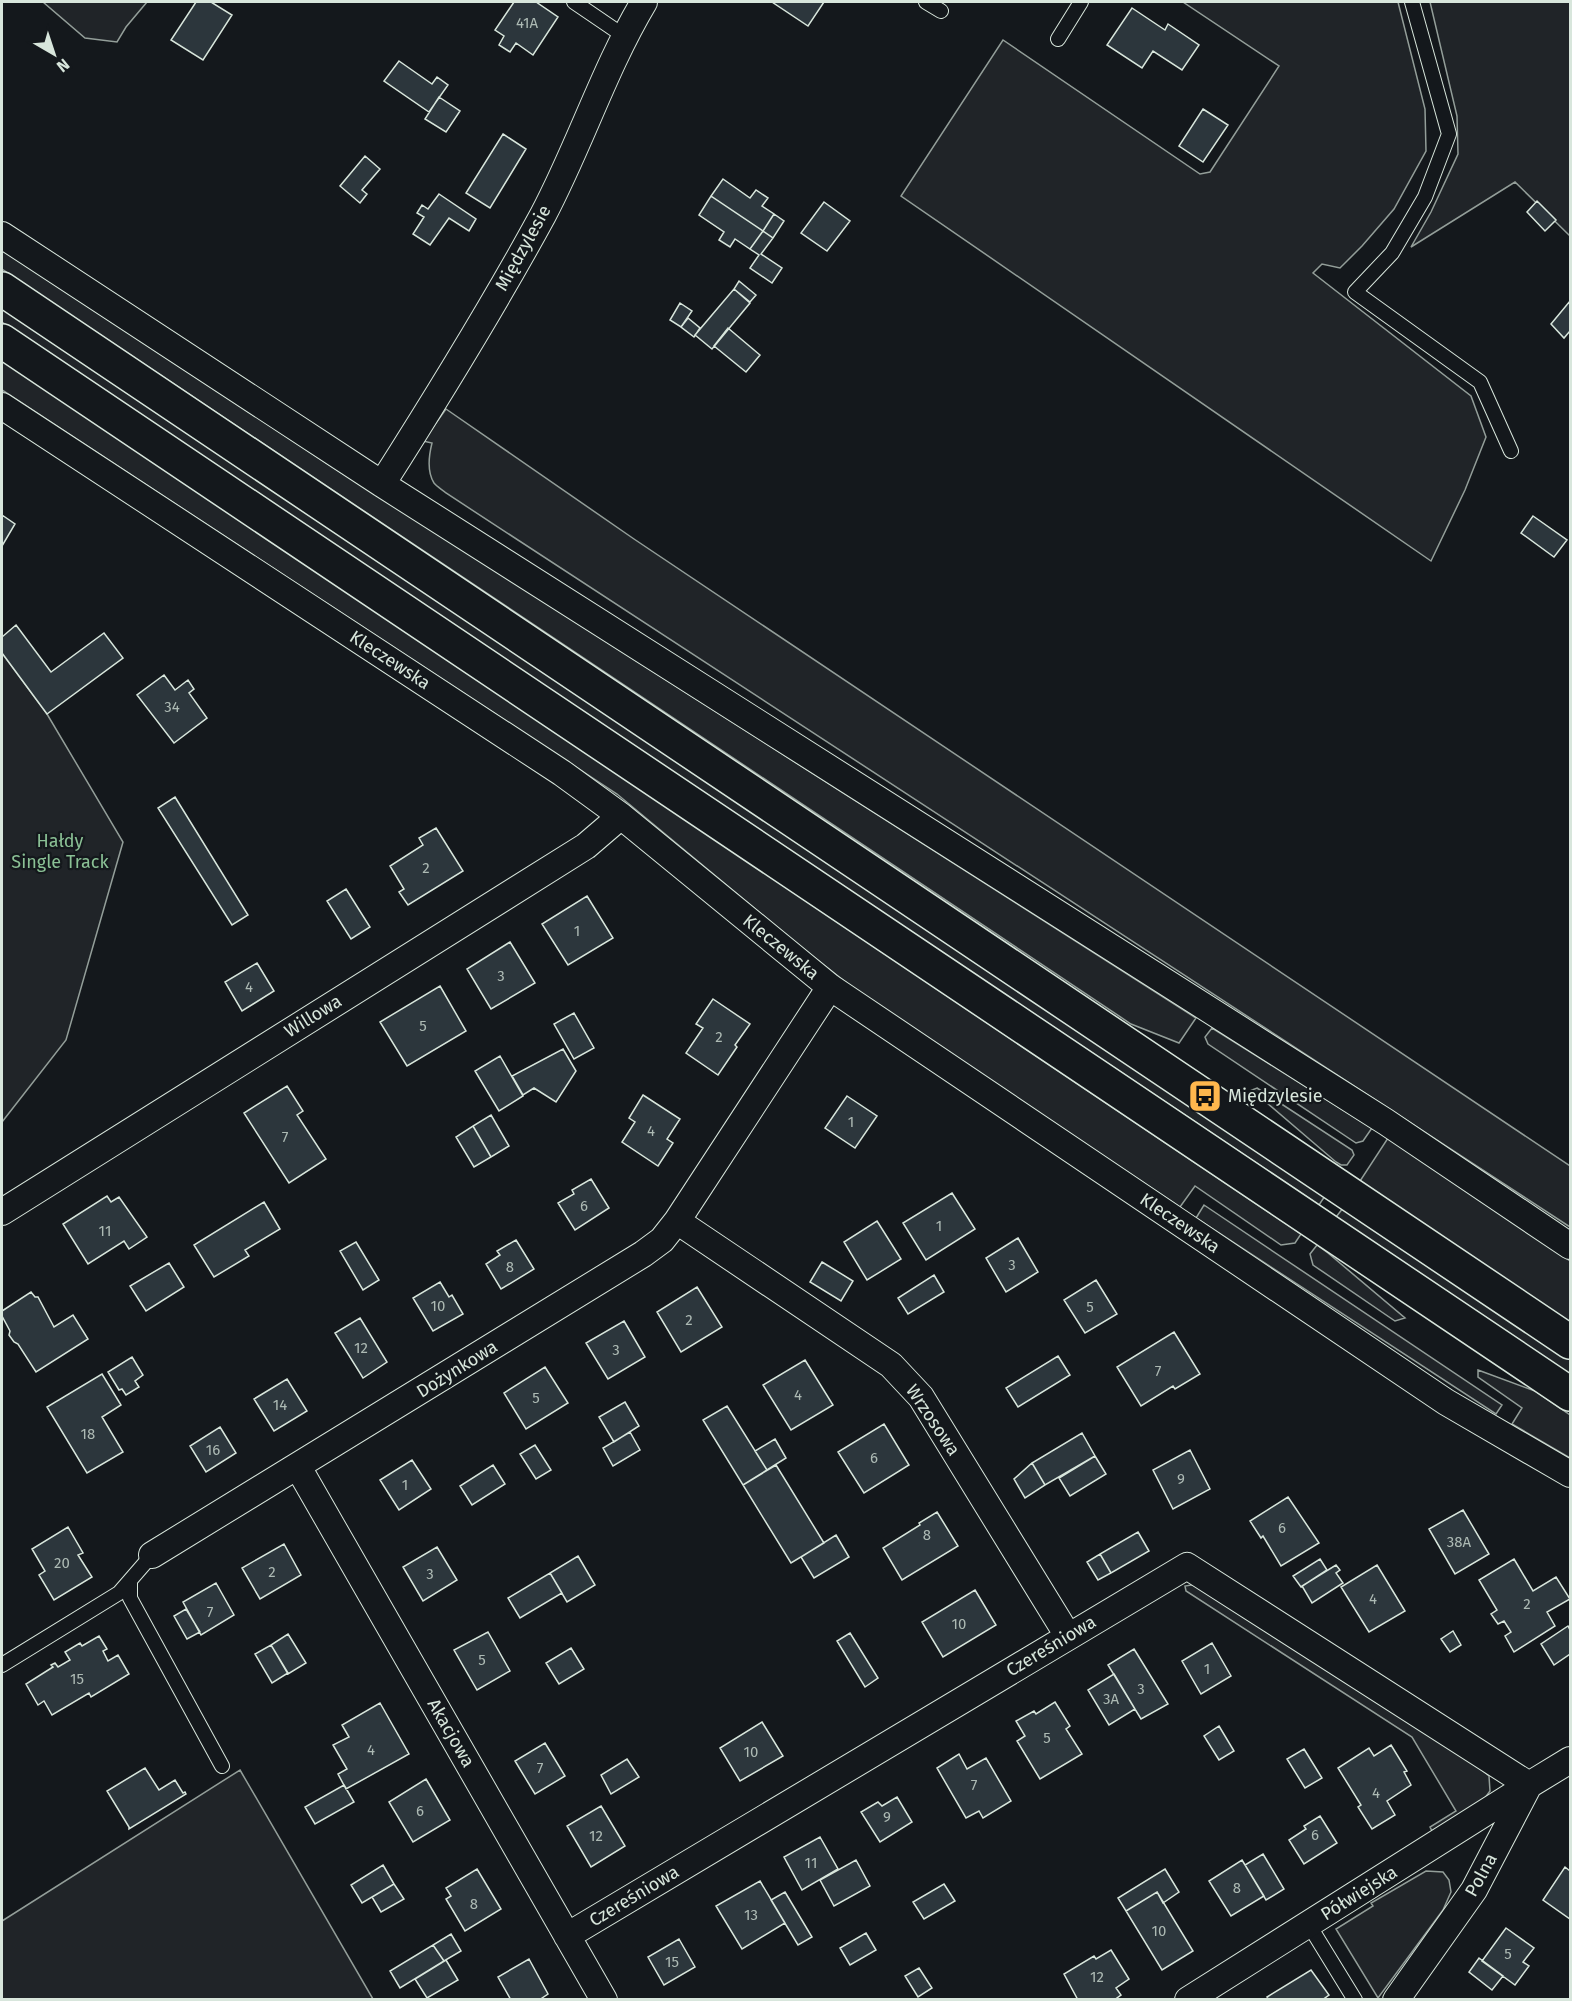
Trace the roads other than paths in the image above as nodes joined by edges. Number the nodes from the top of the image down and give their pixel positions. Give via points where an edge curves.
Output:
1 (574, 2) edge
2 (644, 2) edge
3 (926, 2) edge
4 (1081, 2) edge
5 (1412, 2) edge
6 (941, 11) dead end
7 (624, 36) junction
8 (1058, 39) dead end
9 (2, 235) edge
10 (2, 289) edge
11 (2, 341) edge
12 (2, 406) edge
13 (1511, 451) dead end
14 (382, 484) junction
15 (621, 816) junction
16 (830, 987) junction
17 (2, 1212) edge
18 (677, 1221) junction
19 (1570, 1246) edge
20 (1570, 1342) edge
21 (1570, 1394) edge
22 (298, 1467) junction
23 (1570, 1474) edge
24 (152, 1555) joint
25 (130, 1581) junction
26 (1068, 1636) junction
27 (2, 1665) edge
28 (1570, 1761) edge
29 (222, 1766) dead end
30 (1529, 1785) junction
31 (1309, 1925) junction
32 (567, 1936) junction
33 (604, 2000) edge
34 (1188, 2000) edge
35 (1355, 2000) edge
36 (1395, 2000) edge

1 - 7 lane
2 - 7 street, Międzylesie
3 - 6 lane
4 - 8 lane
5 - 13 lane via 1449,134 1425,197 1392,252 1355,292 1480,382
7 - 14 street, Międzylesie via 543,214 444,386
9 - 14 street
10 - 20 main road
11 - 21 main road
12 - 15 street, Kleczewska via 562,773
14 - 19 street via 1386,1122
15 - 16 street, Kleczewska
15 - 17 street, Willowa via 586,846
16 - 18 street, Dożynkowa
16 - 23 street, Kleczewska via 1446,1402
18 - 22 street, Dożynkowa via 662,1240 643,1254
18 - 26 street, Wrzosowa via 891,1365 907,1381 921,1397
22 - 24 street, Dożynkowa
22 - 32 street, Akacjowa
24 - 25 lane, Dożynkowa
25 - 27 lane, Dożynkowa via 118,1593
25 - 29 lane via 130,1598
26 - 30 street, Czereśniowa via 1187,1566
26 - 32 street, Czereśniowa
28 - 30 street
30 - 31 street, Półwiejska
30 - 36 street, Polna via 1474,1890
31 - 34 street, Półwiejska
31 - 35 lane
32 - 33 street, Akacjowa

